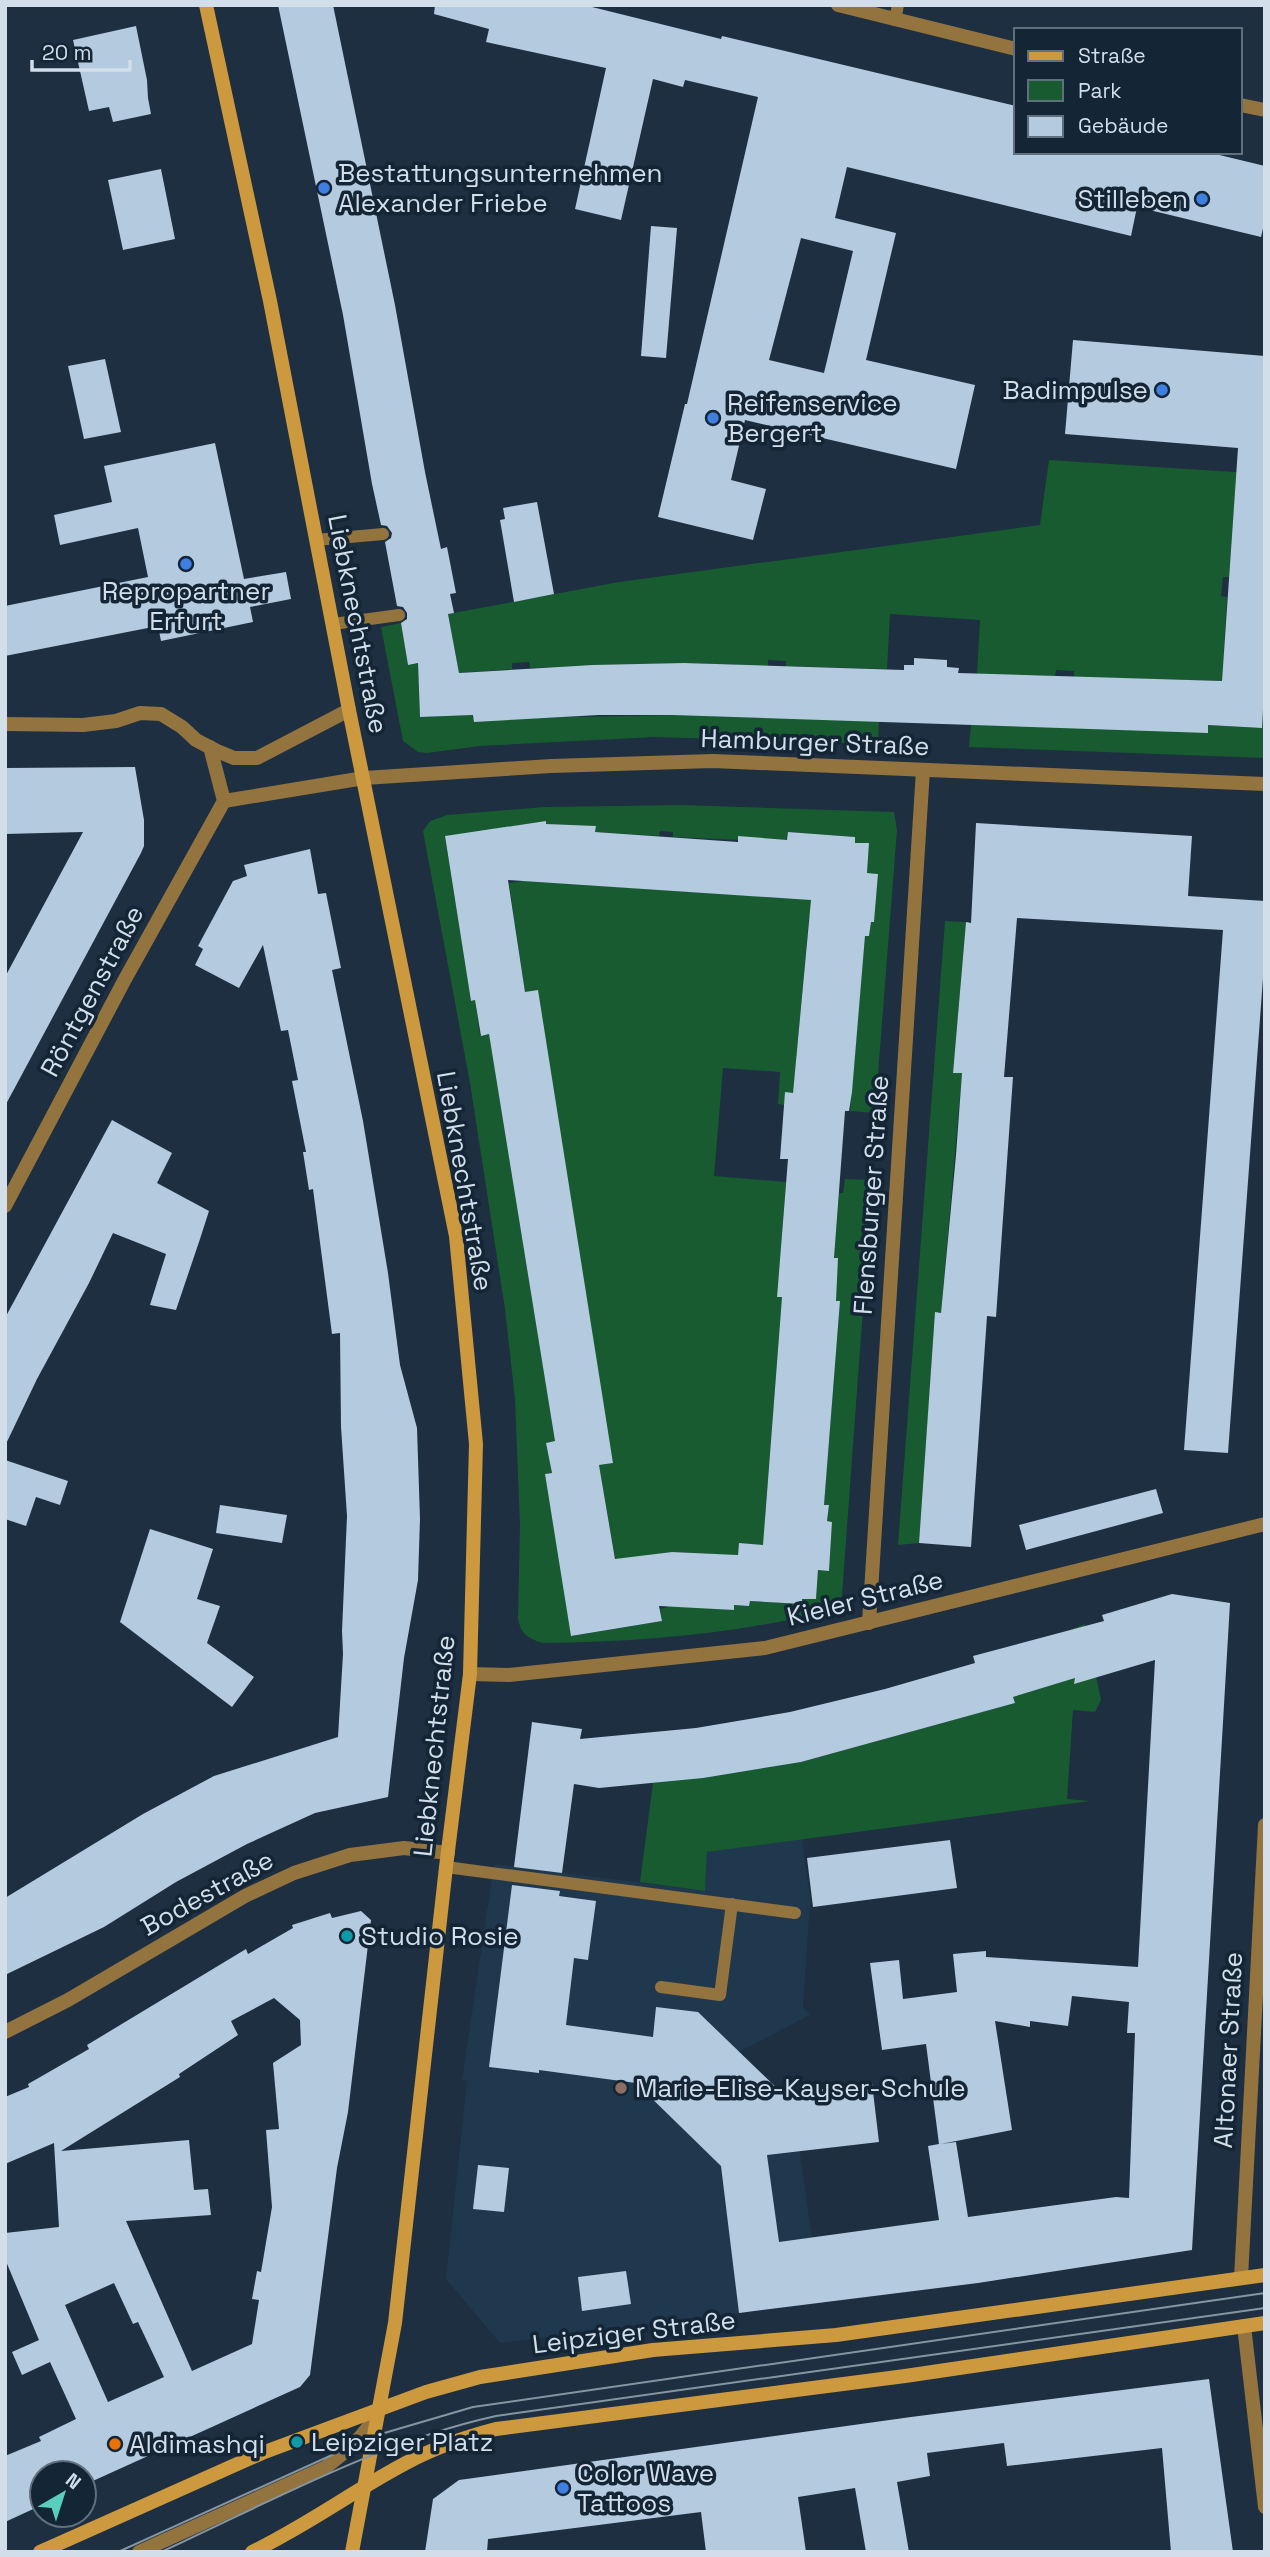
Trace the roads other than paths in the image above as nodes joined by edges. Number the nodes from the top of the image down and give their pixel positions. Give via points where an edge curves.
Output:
1 (206, 5) edge
2 (838, 5) edge
3 (897, 12) edge
4 (1014, 48) edge
5 (1242, 104) edge
6 (1265, 110) edge
7 (383, 534) dead end
8 (317, 540) junction
9 (399, 615) dead end
10 (333, 624) junction
11 (349, 710) junction
12 (5, 724) edge
13 (210, 747) junction
14 (923, 770) junction
15 (364, 778) junction
16 (1265, 784) edge
17 (224, 801) junction
18 (5, 1206) edge
19 (1265, 1524) edge
20 (869, 1623) junction
21 (470, 1674) junction
22 (1265, 1825) edge
23 (447, 1860) junction
24 (732, 1904) junction
25 (795, 1913) dead end
26 (661, 1987) dead end
27 (5, 2032) edge
28 (1265, 2275) edge
29 (1241, 2278) junction
30 (1265, 2323) edge
31 (1244, 2326) junction
32 (379, 2408) junction
33 (364, 2488) junction
34 (1265, 2507) edge
35 (40, 2552) edge
36 (139, 2552) edge
37 (252, 2552) edge
38 (352, 2552) edge

1 - 8 street, Liebknechtstraße
2 - 3 street
3 - 4 street
5 - 6 street
7 - 8 lane
8 - 10 street, Liebknechtstraße
9 - 10 lane
10 - 11 street, Liebknechtstraße
11 - 13 street via 257,758 234,758
11 - 15 street, Liebknechtstraße
12 - 13 street via 83,724 140,713 161,714
13 - 17 street
14 - 15 street, Hamburger Straße via 713,761
14 - 16 street, Hamburger Straße
14 - 20 street, Flensburger Straße
15 - 17 street
15 - 21 street, Liebknechtstraße via 456,1236 476,1444
17 - 18 street, Röntgenstraße
19 - 20 street, Kieler Straße
20 - 21 street, Kieler Straße via 754,1649 509,1675
21 - 23 street, Liebknechtstraße
22 - 29 street, Altonaer Straße
23 - 24 lane
23 - 27 street, Bodestraße via 404,1848 350,1855 294,1873
23 - 32 street, Liebknechtstraße via 395,2323
24 - 25 lane
24 - 26 lane via 720,1995
28 - 29 street, Leipziger Straße
29 - 32 street, Leipziger Straße via 836,2335 653,2350 511,2372
30 - 31 street
31 - 33 street via 496,2429 407,2462
31 - 34 street
32 - 33 street
32 - 35 street, Leipziger Straße via 262,2453
32 - 36 street via 352,2446 326,2467
33 - 37 street
33 - 38 street

